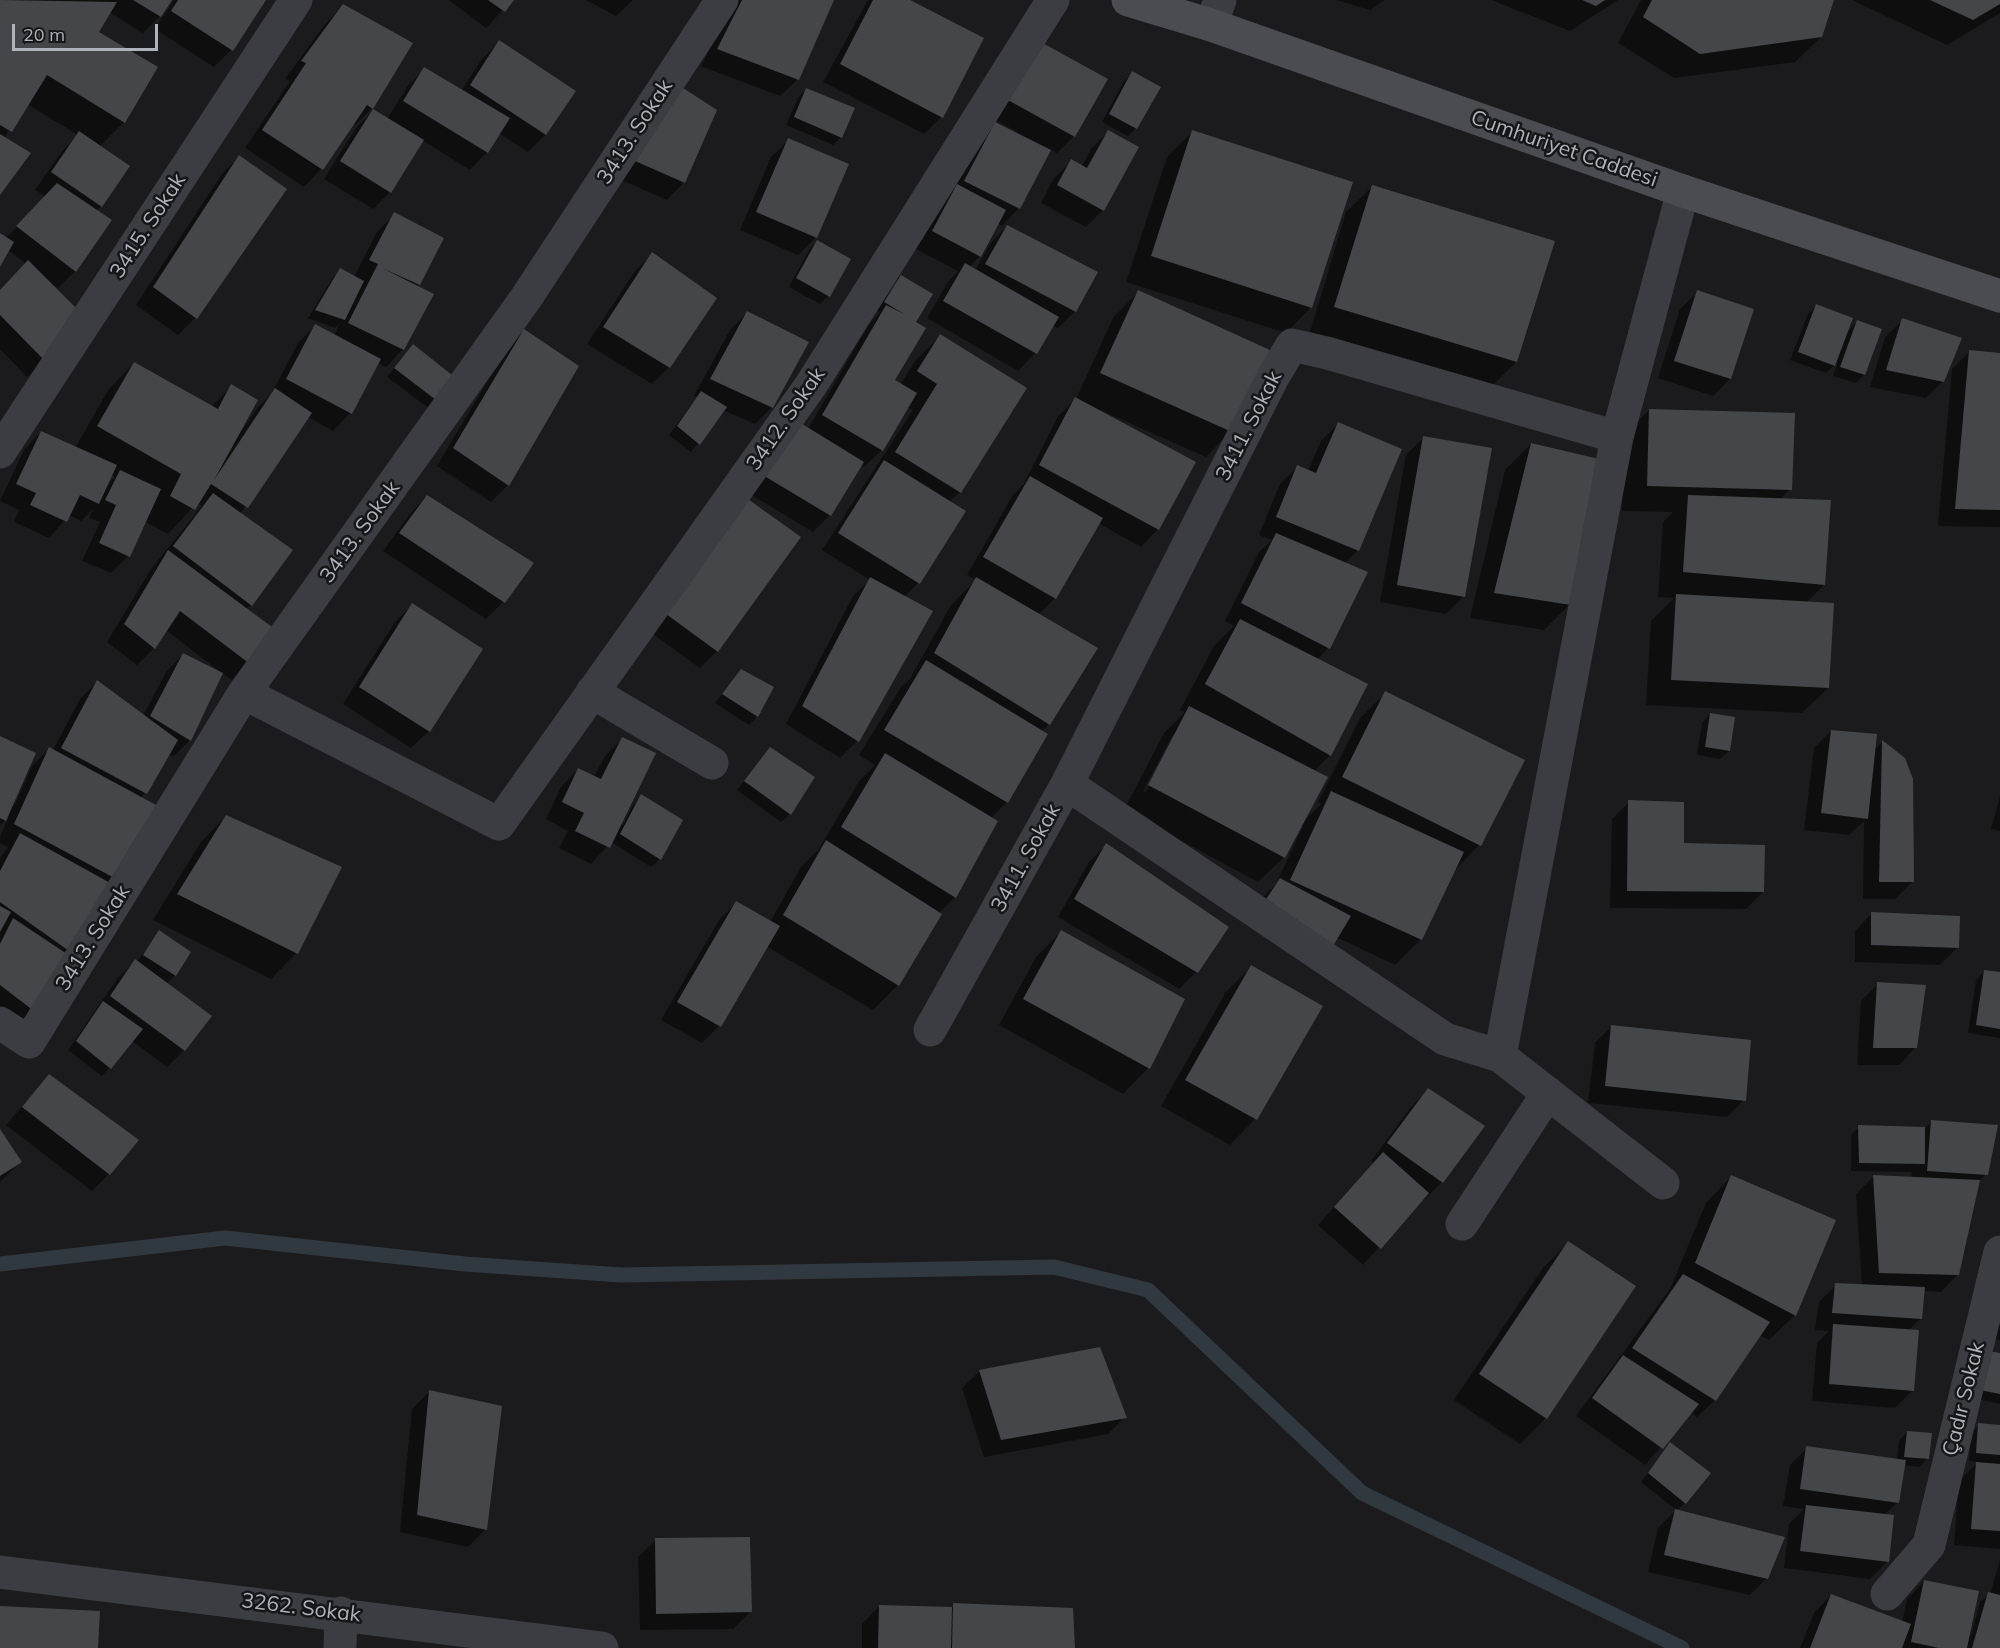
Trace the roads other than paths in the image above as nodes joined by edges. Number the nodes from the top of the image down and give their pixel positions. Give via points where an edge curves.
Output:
1 (296, 0) edge
2 (722, 0) edge
3 (1053, 0) edge
4 (1128, 0) edge
5 (1216, 13) edge
6 (1683, 191) junction
7 (2000, 296) edge
8 (1617, 437) junction
9 (0, 452) edge
10 (592, 692) junction
11 (244, 693) junction
12 (712, 763) dead end
13 (1067, 784) junction
14 (0, 1023) edge
15 (930, 1030) dead end
16 (1500, 1056) junction
17 (1548, 1094) junction
18 (1663, 1183) dead end
19 (1462, 1224) dead end
20 (2000, 1252) edge
21 (0, 1572) edge
22 (1887, 1594) dead end
23 (341, 1613) junction
24 (340, 1648) edge
25 (602, 1648) edge

1 - 9 street, 3415. Sokak
2 - 11 street, 3413. Sokak via 526,298
3 - 10 street, 3412. Sokak via 811,385
4 - 5 main road, Cumhuriyet Caddesi
5 - 6 main road, Cumhuriyet Caddesi
6 - 7 main road, Cumhuriyet Caddesi
6 - 8 street
8 - 13 street, 3411. Sokak via 1292,345
8 - 16 street
10 - 11 street, 3412. Sokak via 499,824
10 - 12 street
11 - 14 street, 3413. Sokak via 29,1042
13 - 15 street, 3411. Sokak
13 - 16 street via 1445,1039
16 - 17 street
17 - 18 street
17 - 19 street
20 - 22 street, Çadır Sokak via 1929,1545
21 - 23 street, 3262. Sokak
23 - 24 street
23 - 25 street, 3262. Sokak

